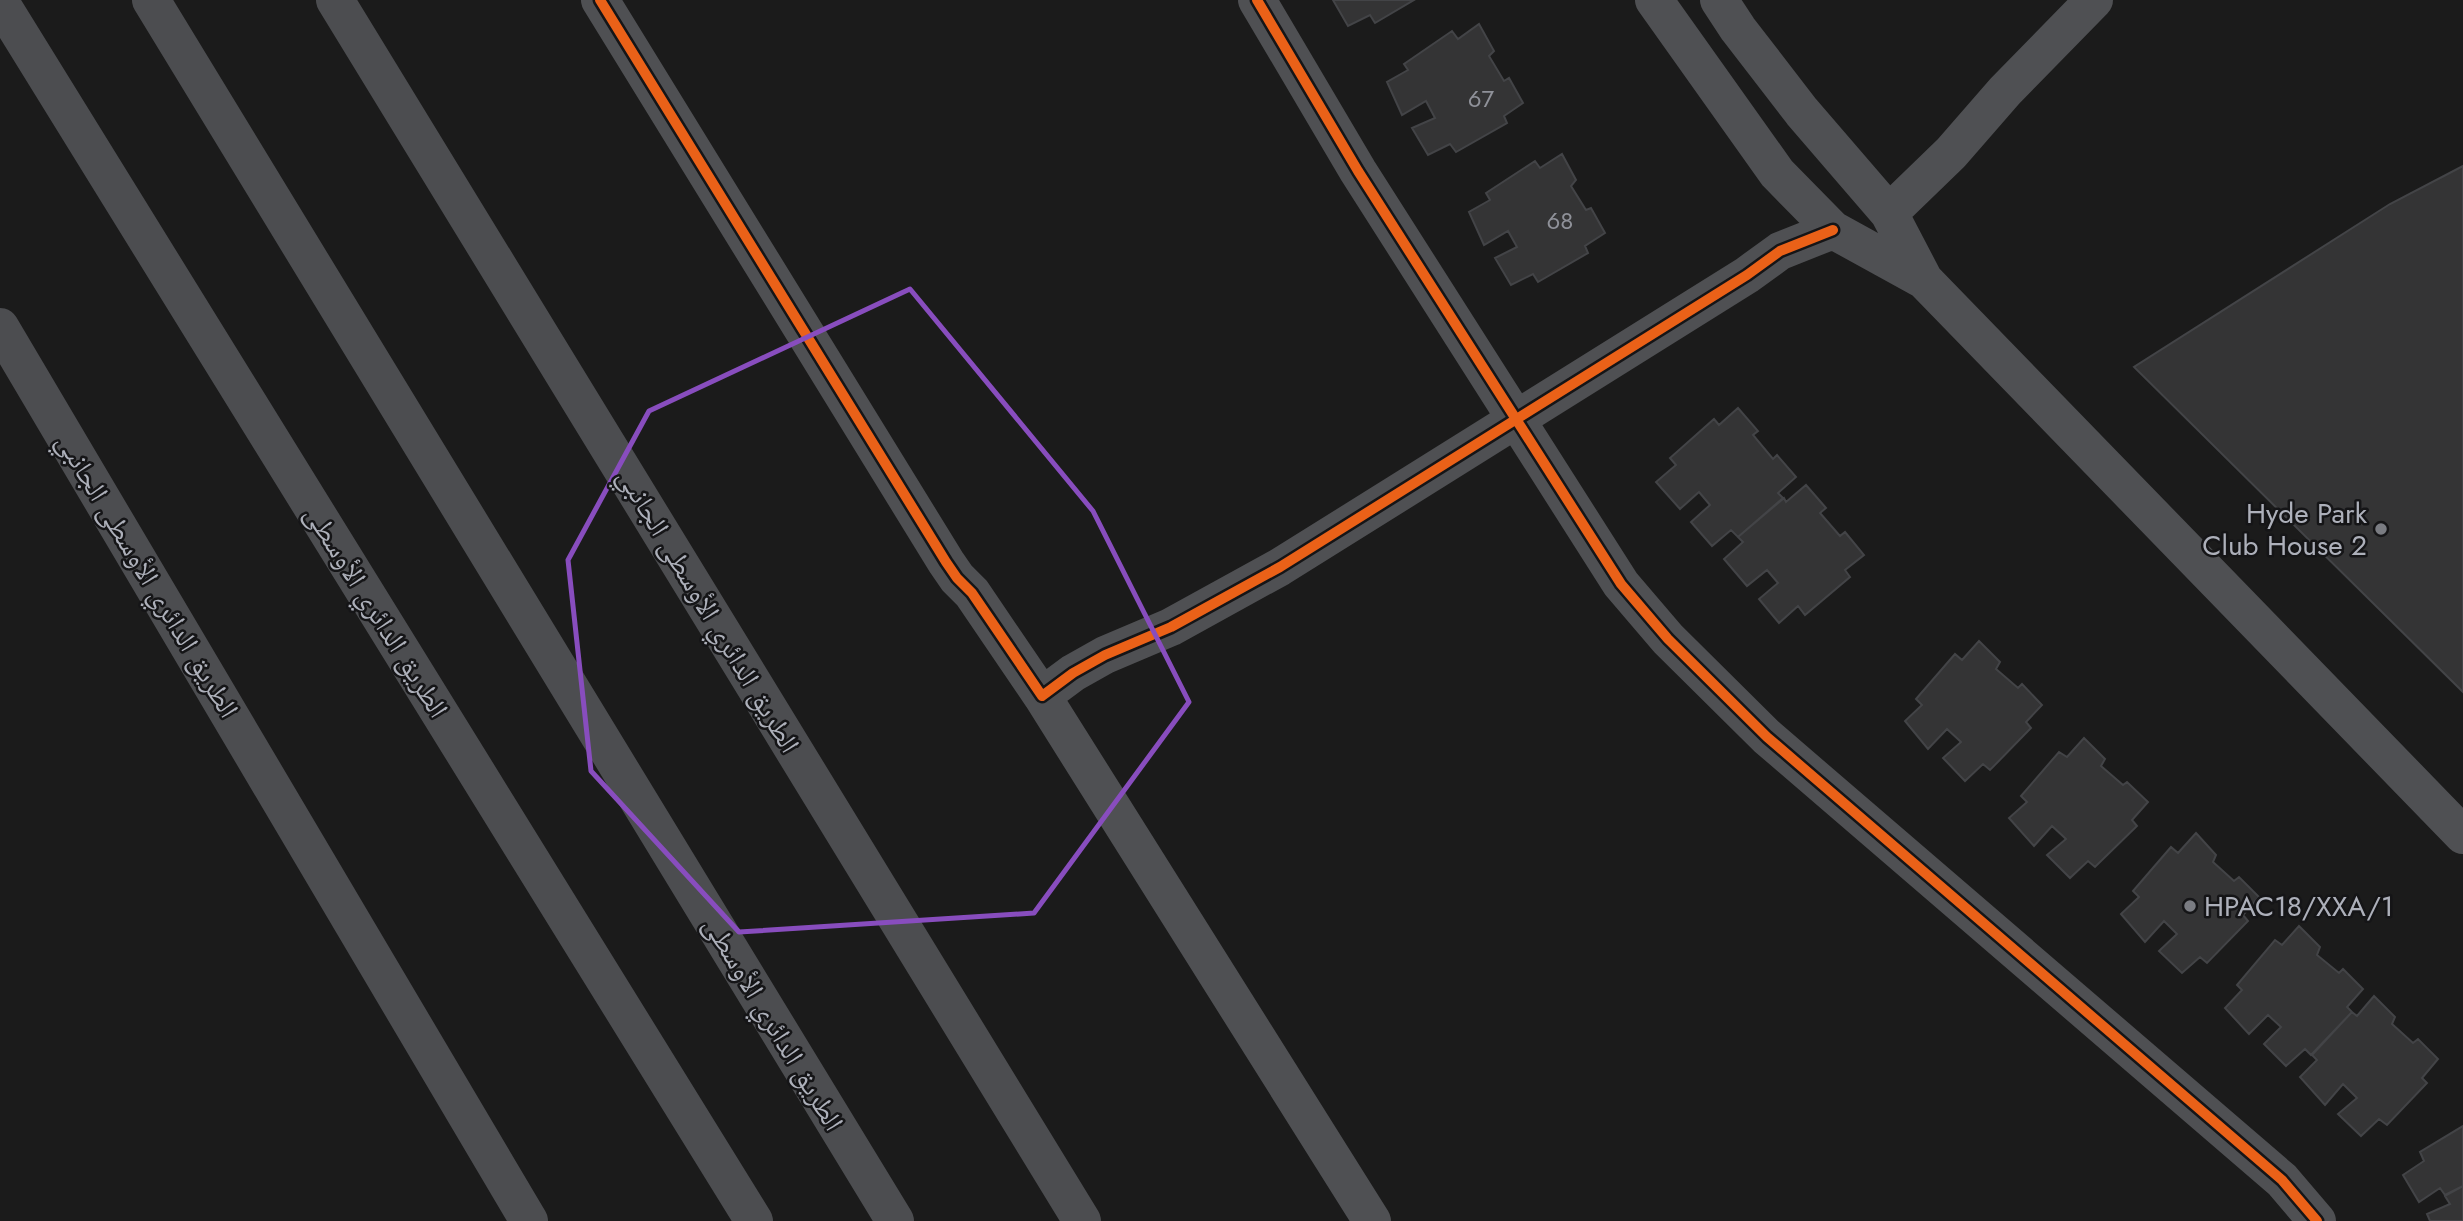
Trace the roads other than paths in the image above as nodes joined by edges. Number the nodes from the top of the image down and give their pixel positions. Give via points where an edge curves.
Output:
1 (151, 0) edge
2 (335, 0) edge
3 (600, 0) edge
4 (1257, 0) edge
5 (1654, 0) edge
6 (1719, 0) edge
7 (2094, 0) edge
8 (0, 2) edge
9 (1889, 213) junction
10 (1833, 230) junction
11 (1924, 280) junction
12 (0, 327) edge
13 (1516, 419) junction
14 (1042, 696) junction
15 (2463, 835) edge
16 (529, 1221) edge
17 (754, 1221) edge
18 (895, 1221) edge
19 (1083, 1221) edge
20 (1372, 1221) edge
21 (2317, 1221) edge

1 - 18 highway, الطريق الدائري الأوسطى
2 - 19 highway, الطريق الدائري الأوسطى الجانبي
3 - 14 street via 946,562
4 - 13 street via 1358,171
5 - 10 street via 1777,173
6 - 9 street via 1802,113
7 - 9 street
8 - 17 highway, الطريق الدائري الأوسطى
9 - 11 street
10 - 11 street
10 - 13 street via 1780,251
11 - 15 street
12 - 16 highway, الطريق الدائري الأوسطى الجانبي
13 - 14 street via 1280,567 1171,627 1105,655
13 - 21 street via 1621,584 1719,691 2264,1164
14 - 20 street

